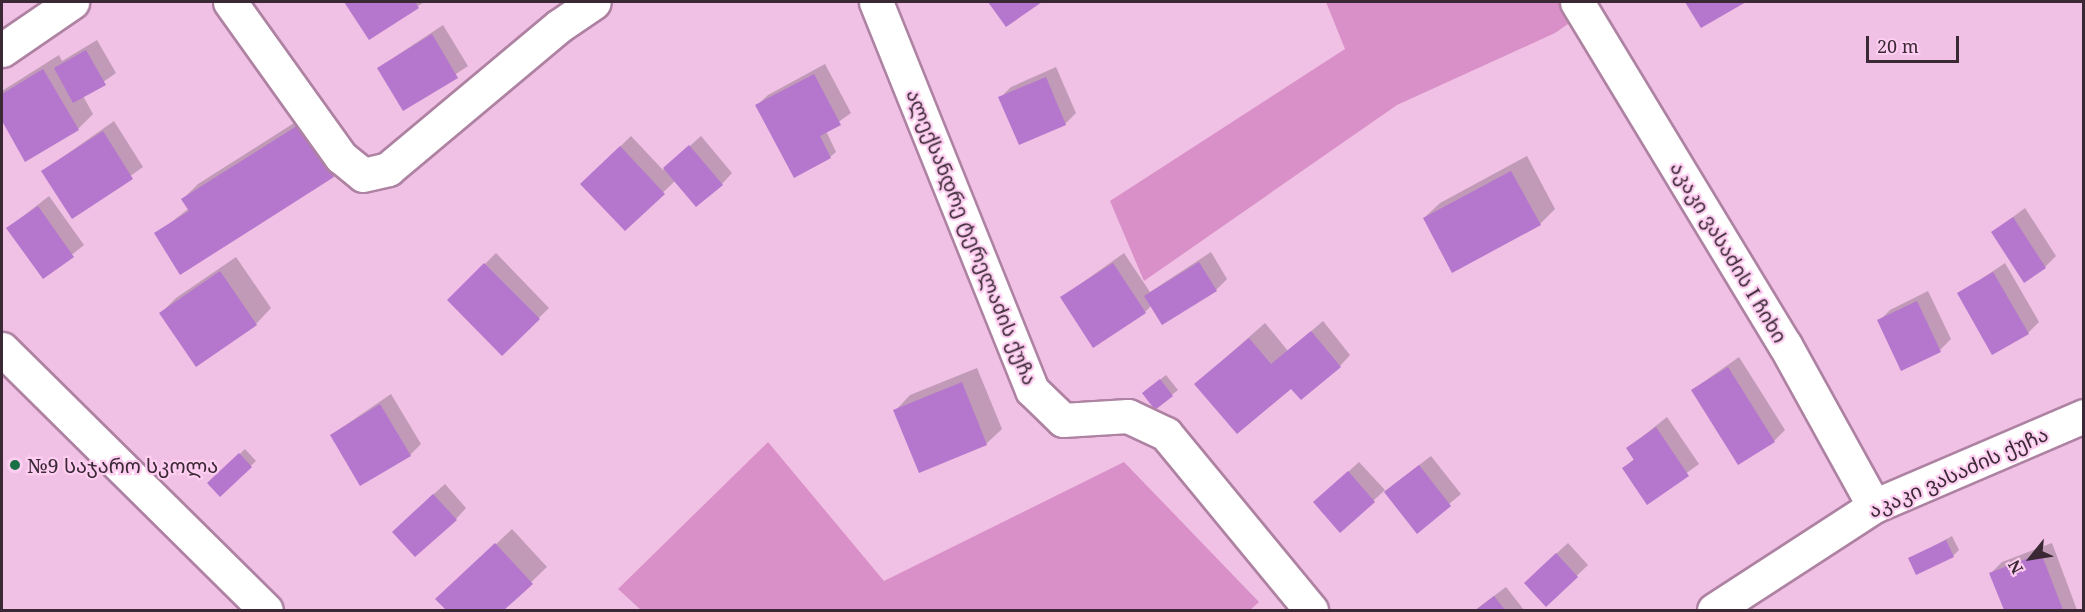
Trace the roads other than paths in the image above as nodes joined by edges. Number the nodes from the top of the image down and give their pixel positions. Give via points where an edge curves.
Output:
1 (72, 2) edge
2 (230, 2) edge
3 (594, 2) edge
4 (876, 2) edge
5 (1577, 2) edge
6 (2, 50) edge
7 (2, 349) edge
8 (2084, 416) edge
9 (1874, 506) junction
10 (266, 610) edge
11 (1311, 610) edge
12 (1714, 610) edge

1 - 6 street
2 - 3 street via 341,157 363,175 388,169 559,26
4 - 11 street, ალექსანდრე ტერელაძის ქუჩა via 1032,390 1063,420 1128,416 1166,434
5 - 9 street, აკაკი ვასაძის I ჩიხი via 1785,345
7 - 10 street
8 - 9 street, აკაკი ვასაძის ქუჩა
9 - 12 street, აკაკი ვასაძის ქუჩა

